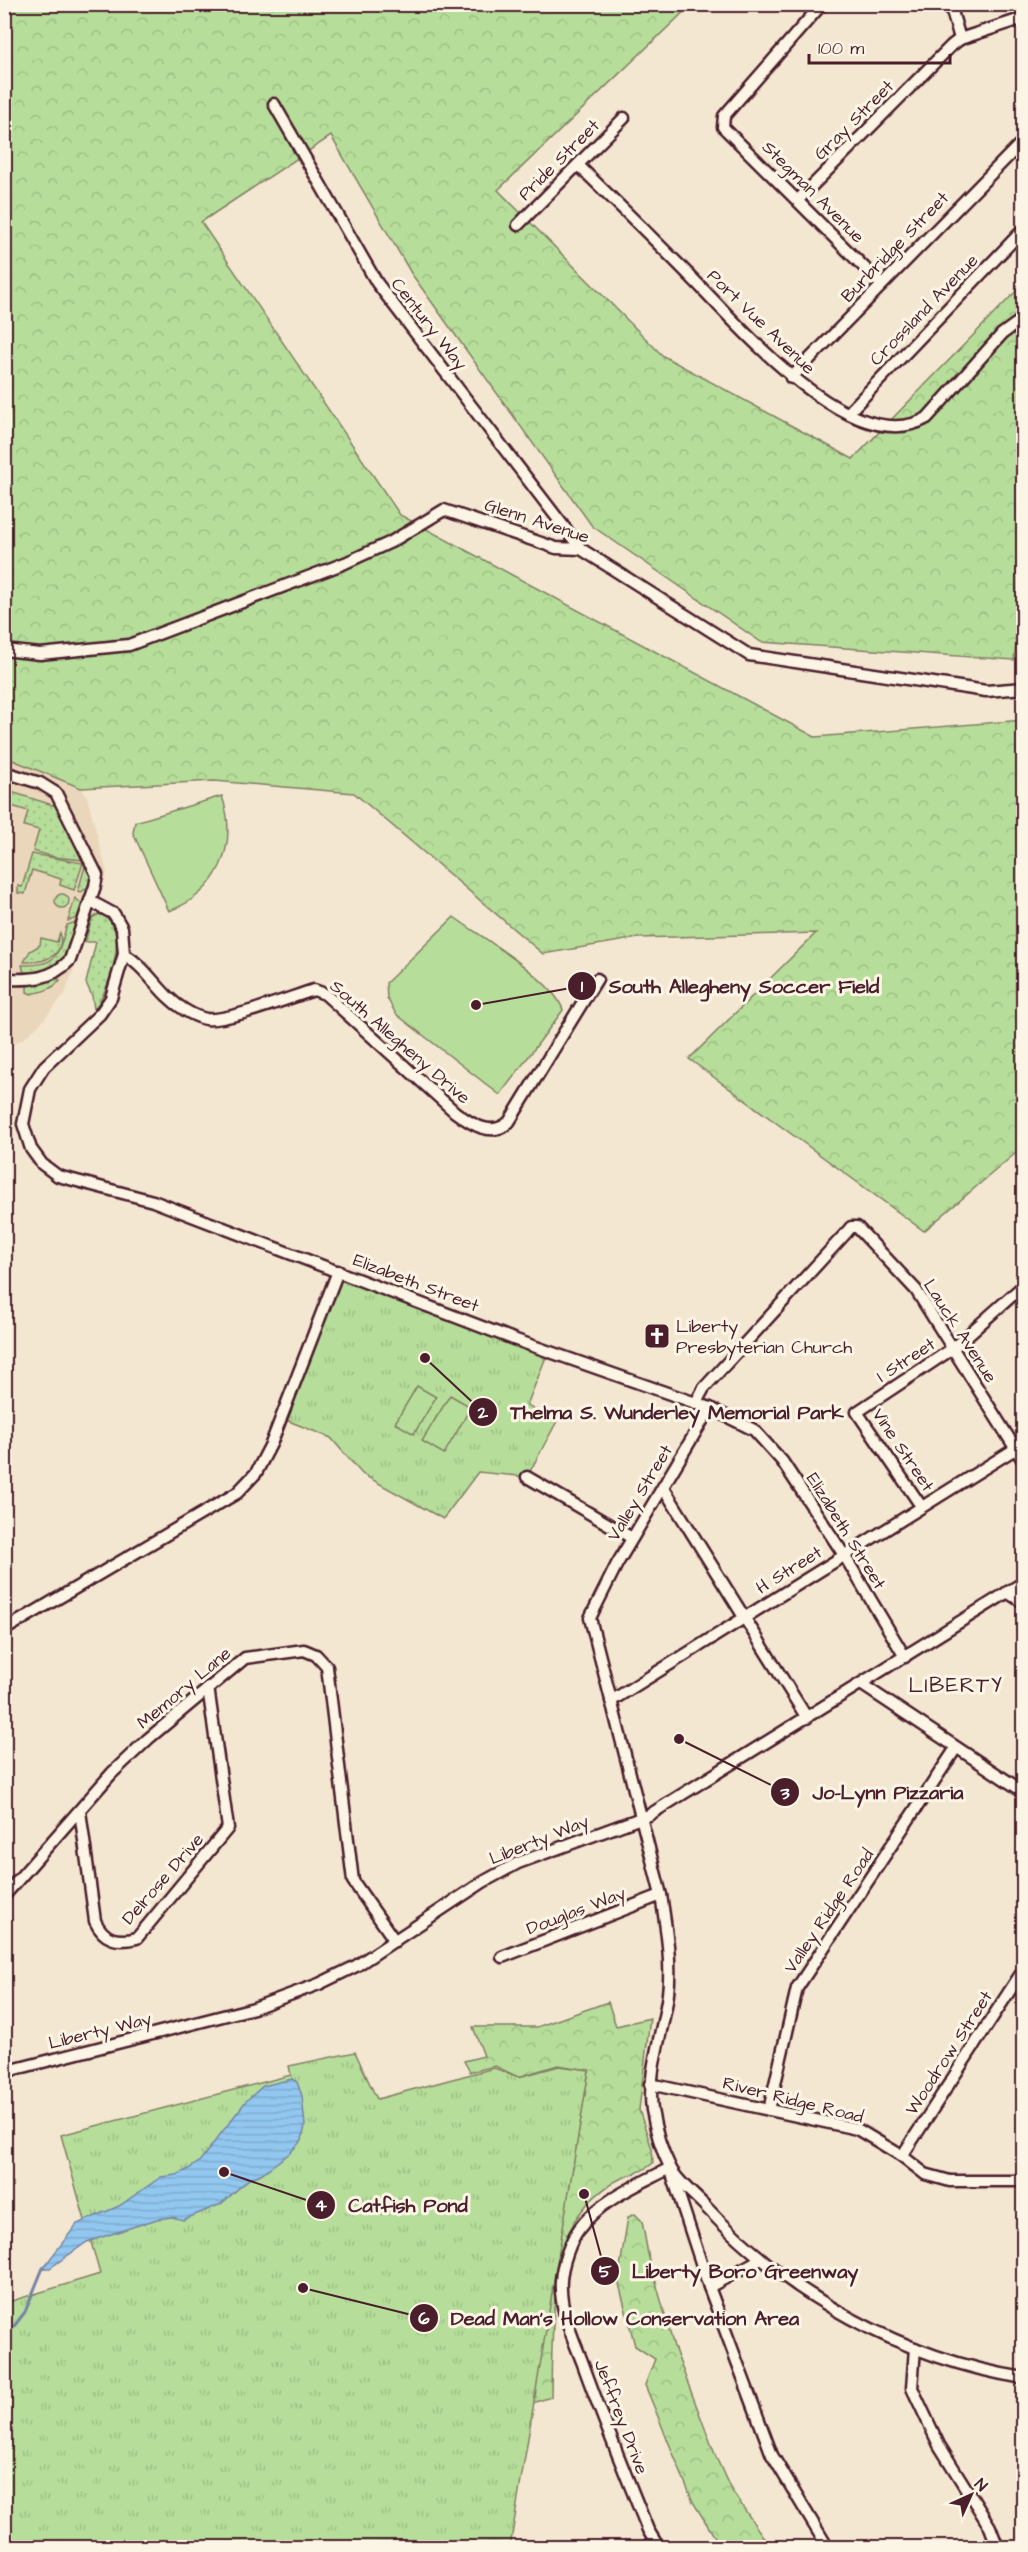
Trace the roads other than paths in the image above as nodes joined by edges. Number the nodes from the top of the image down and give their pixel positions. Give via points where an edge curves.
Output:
1 (822, 4) edge
2 (950, 4) edge
3 (1023, 18) edge
4 (960, 39) junction
5 (274, 104) dead end
6 (624, 118) dead end
7 (1023, 140) edge
8 (578, 165) junction
9 (798, 200) junction
10 (518, 225) dead end
11 (1023, 229) edge
12 (881, 284) junction
13 (1023, 318) edge
14 (791, 378) junction
15 (848, 413) junction
16 (581, 549) junction
17 (4, 650) edge
18 (1023, 688) edge
19 (4, 772) edge
20 (90, 901) junction
21 (124, 954) junction
22 (4, 979) edge
23 (597, 979) dead end
24 (338, 1271) junction
25 (1023, 1285) edge
26 (952, 1349) junction
27 (695, 1404) junction
28 (710, 1408) junction
29 (857, 1412) joint
30 (1016, 1449) junction
31 (1023, 1462) edge
32 (527, 1478) dead end
33 (663, 1487) junction
34 (921, 1506) junction
35 (632, 1538) junction
36 (844, 1555) junction
37 (1023, 1582) edge
38 (1007, 1592) junction
39 (1023, 1603) edge
40 (745, 1617) junction
41 (4, 1630) edge
42 (905, 1657) junction
43 (861, 1684) junction
44 (208, 1687) junction
45 (611, 1701) junction
46 (807, 1718) junction
47 (956, 1748) junction
48 (1023, 1792) edge
49 (80, 1811) junction
50 (641, 1818) junction
51 (8, 1893) edge
52 (661, 1895) junction
53 (395, 1941) junction
54 (502, 1957) dead end
55 (1023, 1969) edge
56 (4, 2072) edge
57 (650, 2084) junction
58 (769, 2110) junction
59 (902, 2156) junction
60 (670, 2168) junction
61 (1023, 2181) edge
62 (761, 2259) junction
63 (709, 2287) junction
64 (915, 2348) junction
65 (1023, 2378) edge
66 (659, 2547) edge
67 (828, 2547) edge
68 (998, 2547) edge

1 - 9 street, Stegman Avenue via 722,123
2 - 4 street
3 - 4 street
4 - 9 street, Gray Street
5 - 16 street, Century Way via 377,283
6 - 8 street, Pride Street
7 - 12 street, Burbridge Street
8 - 10 street, Pride Street
8 - 14 street, Port Vue Avenue
9 - 12 street, Stegman Avenue
11 - 15 street, Crossland Avenue
12 - 14 street, Burbridge Street
13 - 15 street, Port Vue Avenue via 1002,334 927,418 916,424 879,424
14 - 15 street, Port Vue Avenue
16 - 17 street, Glenn Avenue via 556,548 444,510 392,543 129,645 40,654
16 - 18 street, Glenn Avenue via 749,655 986,691
19 - 20 street via 40,783 56,793 97,875
20 - 21 street via 114,914 122,928
20 - 22 street via 76,946 62,969 40,979
21 - 23 street, South Allegheny Drive via 185,1010 208,1019 314,990 325,994 455,1112 472,1125 492,1130 509,1122
21 - 24 street, Elizabeth Street via 106,1006 44,1067 30,1089 23,1124 31,1149 58,1176 153,1200
24 - 27 street, Elizabeth Street
24 - 41 street via 256,1473 237,1493
25 - 26 street, I Street
26 - 27 street, Lauck Avenue via 915,1290 857,1227 851,1227 704,1388
26 - 29 street, I Street
26 - 30 street, Lauck Avenue
27 - 28 street, Elizabeth Street
28 - 33 street, Valley Street
28 - 36 street, Elizabeth Street via 747,1426 765,1440
29 - 34 street, Vine Street
30 - 31 street, Lauck Avenue
30 - 34 street, H Street
32 - 35 street
33 - 35 street, Valley Street
33 - 40 street
34 - 36 street, H Street
35 - 45 street, Valley Street via 590,1618
36 - 40 street, H Street
36 - 42 street, Elizabeth Street
37 - 38 street, Liberty Way
38 - 39 street
38 - 42 street, Liberty Way
40 - 45 street, H Street
40 - 46 street
42 - 43 street, Liberty Way
43 - 46 street, Liberty Way
43 - 47 street
44 - 49 street, Memory Lane via 112,1773
44 - 49 street, Delrose Drive via 228,1828 137,1938 111,1940 95,1921
44 - 53 street, Memory Lane via 254,1654 304,1650 316,1655 327,1667 353,1881
45 - 50 street, Valley Street
46 - 50 street, Liberty Way
47 - 48 street
47 - 58 street, Valley Ridge Road via 797,1988
49 - 51 street, Memory Lane
50 - 52 street, Valley Street
50 - 53 street, Liberty Way via 518,1863
52 - 54 street, Douglas Way
52 - 57 street, Valley Street via 669,1942 668,1992
53 - 56 street, Liberty Way via 356,1966 264,2005
55 - 59 street, Woodrow Street
57 - 58 street, River Ridge Road
57 - 60 street, Valley Street via 653,2113
58 - 59 street, River Ridge Road via 857,2129
59 - 61 street, River Ridge Road via 925,2174 950,2181
60 - 62 street
60 - 63 street, Valley Street
60 - 66 street, Jeffrey Drive via 619,2195 591,2216 570,2246 561,2280 566,2318 602,2418 648,2530
62 - 63 street
62 - 64 street via 833,2308
63 - 67 street, Valley Street via 772,2455
64 - 65 street
64 - 68 street via 912,2388 939,2445 990,2527

